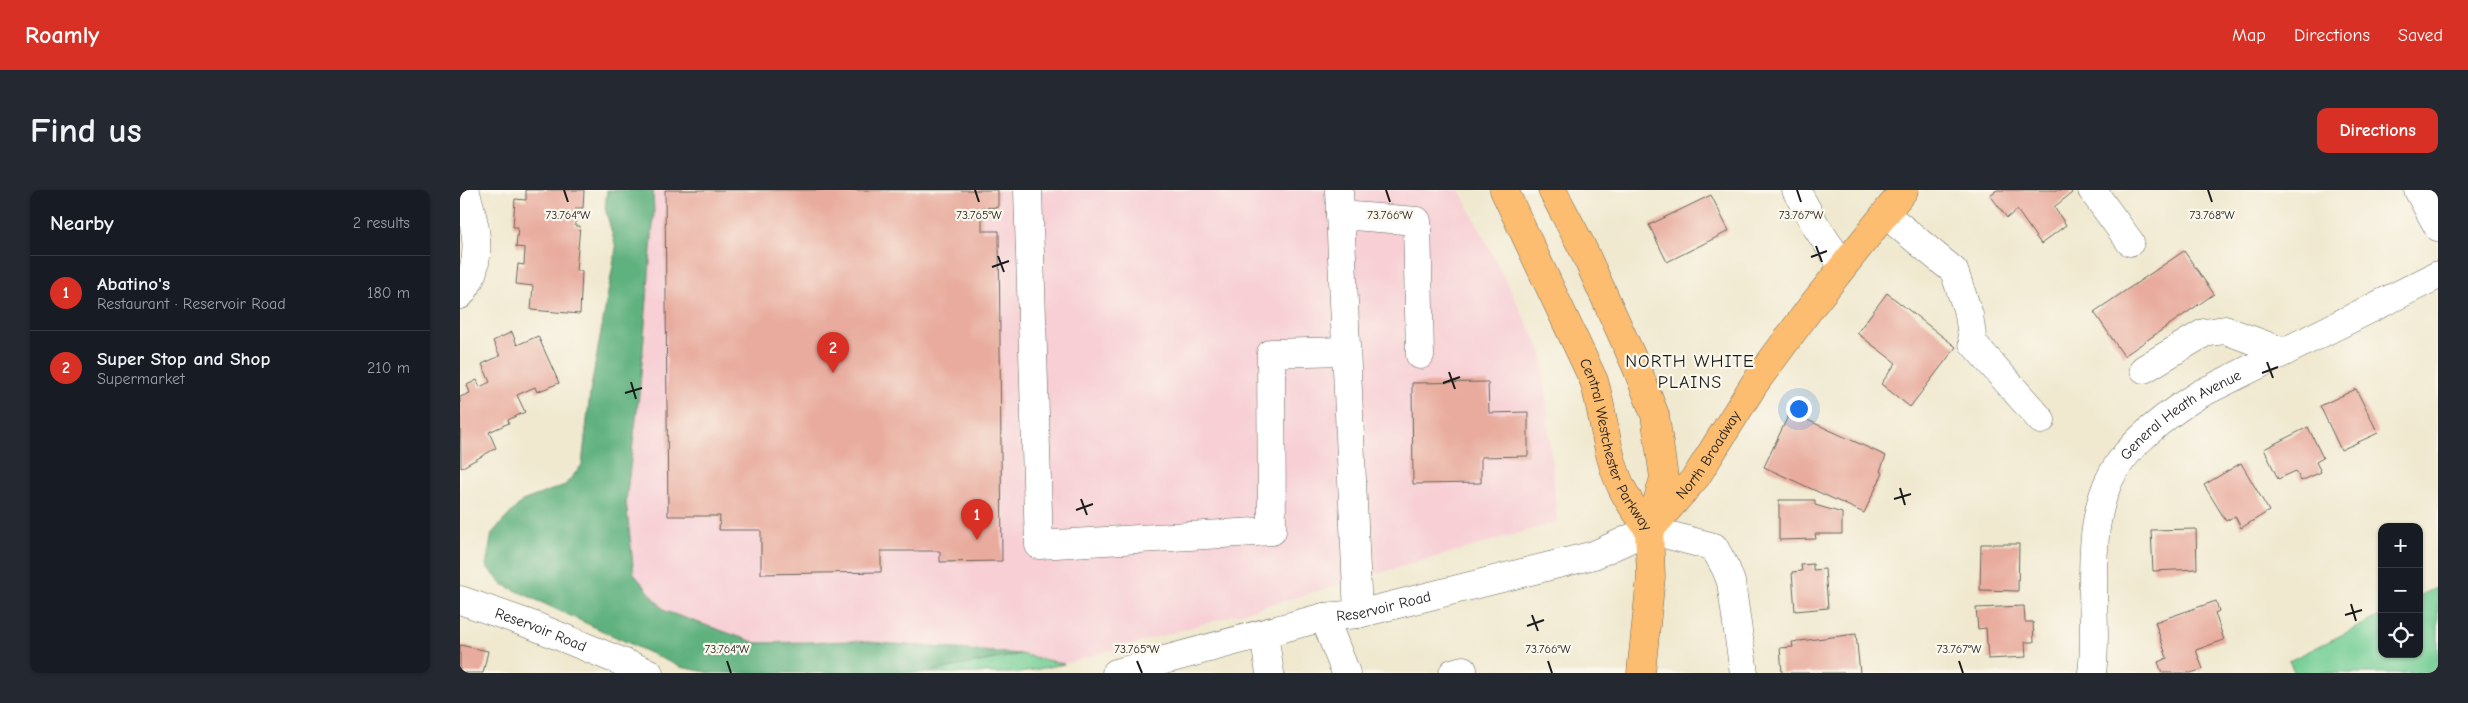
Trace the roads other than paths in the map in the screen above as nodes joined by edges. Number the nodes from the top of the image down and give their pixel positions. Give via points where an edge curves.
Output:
1 (465, 190) edge
2 (1028, 190) edge
3 (1504, 190) edge
4 (1552, 190) edge
5 (1796, 190) edge
6 (1904, 190) edge
7 (2092, 190) edge
8 (2418, 190) edge
9 (1340, 203) edge
10 (1885, 214) junction
11 (2438, 227) edge
12 (2130, 242) dead end
13 (1843, 266) junction
14 (2438, 275) edge
15 (460, 294) edge
16 (1345, 351) junction
17 (2284, 352) junction
18 (1420, 355) dead end
19 (2144, 369) dead end
20 (2042, 420) dead end
21 (1650, 530) junction
22 (460, 600) edge
23 (1358, 614) junction
24 (1324, 618) junction
25 (1264, 635) junction
26 (649, 673) edge
27 (1116, 673) edge
28 (1270, 673) edge
29 (1346, 673) edge
30 (1641, 673) edge
31 (1744, 673) edge
32 (2092, 673) edge

1 - 15 street via 478,239 475,267
2 - 16 street via 1039,544 1272,531 1272,353
3 - 21 main road, Central Westchester Parkway via 1594,381 1610,453 1625,494
4 - 21 main road, Central Westchester Parkway via 1582,247 1655,416 1664,478
5 - 13 street
6 - 10 main road, North Broadway
7 - 12 street
8 - 11 street
9 - 16 street
9 - 18 street via 1417,221
10 - 13 main road, North Broadway
10 - 20 street via 1954,271 1969,316 1973,343
13 - 21 main road, North Broadway via 1755,383 1696,476
14 - 17 street, General Heath Avenue
16 - 23 street
17 - 19 street via 2225,330 2204,334
17 - 32 street, General Heath Avenue via 2168,413 2144,434 2108,483 2094,539 2095,654
21 - 23 street, Reservoir Road via 1594,555
21 - 30 main road via 1651,577
21 - 31 street via 1714,547 1731,582
22 - 26 street, Reservoir Road via 532,625
23 - 24 street, Reservoir Road
24 - 25 street, Reservoir Road
24 - 29 street
25 - 27 street, Reservoir Road
25 - 28 street

